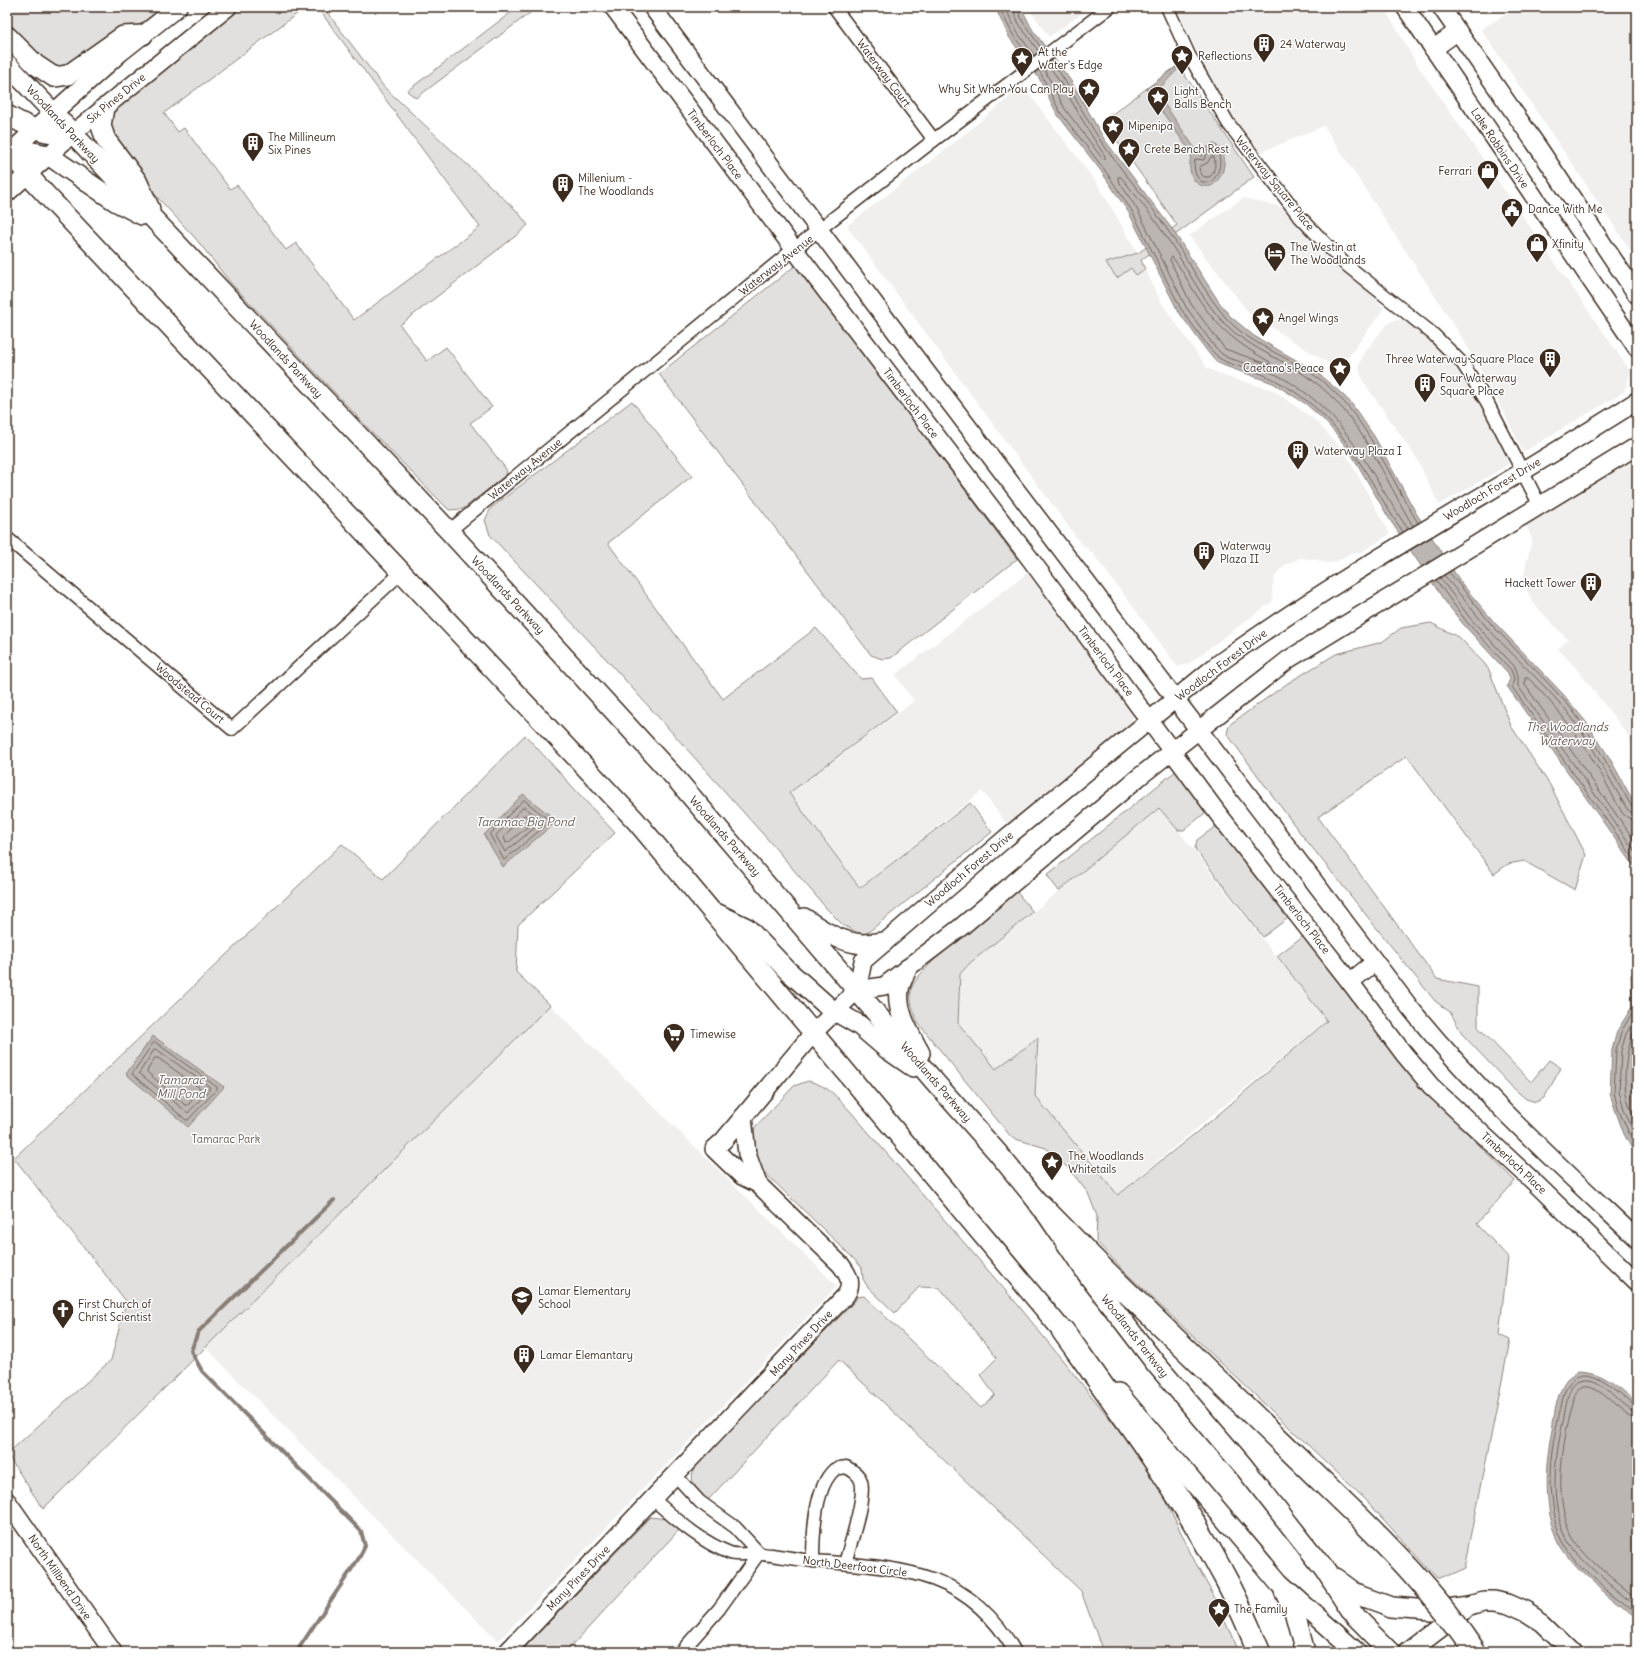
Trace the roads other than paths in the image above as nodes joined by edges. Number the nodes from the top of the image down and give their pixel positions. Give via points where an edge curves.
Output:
1 (178, 7) edge
2 (228, 7) edge
3 (613, 7) edge
4 (652, 7) edge
5 (834, 7) edge
6 (1110, 7) edge
7 (1166, 7) edge
8 (1405, 7) edge
9 (1441, 7) edge
10 (1458, 31) junction
11 (143, 35) junction
12 (7, 36) edge
13 (1433, 49) junction
14 (7, 64) edge
15 (104, 108) junction
16 (53, 112) junction
17 (7, 115) edge
18 (34, 130) junction
19 (72, 134) junction
20 (934, 140) junction
21 (8, 153) edge
22 (48, 155) junction
23 (28, 175) junction
24 (7, 193) edge
25 (158, 224) junction
26 (820, 230) junction
27 (794, 249) junction
28 (1637, 295) edge
29 (1637, 348) edge
30 (1637, 401) edge
31 (1637, 446) edge
32 (1522, 471) junction
33 (1540, 506) junction
34 (449, 531) junction
35 (7, 538) edge
36 (402, 572) junction
37 (1175, 700) junction
38 (1150, 720) junction
39 (1198, 730) junction
40 (1172, 751) junction
41 (784, 904) junction
42 (711, 911) junction
43 (884, 942) junction
44 (1375, 962) junction
45 (907, 969) junction
46 (1350, 982) junction
47 (856, 990) junction
48 (834, 1012) junction
49 (814, 1032) junction
50 (934, 1081) junction
51 (743, 1117) junction
52 (758, 1184) junction
53 (1041, 1206) junction
54 (1637, 1239) edge
55 (1637, 1282) edge
56 (1063, 1331) junction
57 (676, 1476) junction
58 (654, 1500) junction
59 (7, 1501) edge
60 (759, 1553) junction
61 (813, 1561) junction
62 (845, 1563) junction
63 (1325, 1570) junction
64 (1279, 1583) junction
65 (1470, 1606) junction
66 (112, 1652) edge
67 (507, 1652) edge
68 (681, 1652) edge
69 (1015, 1652) edge
70 (1259, 1652) edge
71 (1305, 1652) edge
72 (1356, 1652) edge
73 (1390, 1652) edge
74 (1408, 1652) edge
75 (1475, 1652) edge
76 (1573, 1652) edge

1 - 11 street
2 - 15 street, Six Pines Drive
3 - 27 street, Timberloch Place
4 - 26 street
5 - 20 street, Waterway Court
6 - 20 street, Waterway Avenue
7 - 32 street, Waterway Square Place via 1189,55 1228,123 1258,164 1300,217 1344,263 1433,334 1463,364 1483,394
8 - 13 street, Lake Robbins Drive
9 - 10 street
10 - 13 street
10 - 28 street
11 - 12 main road via 123,36 68,74 54,77 36,65
11 - 16 street
13 - 29 street, Lake Robbins Drive
14 - 16 main road, Woodlands Parkway
15 - 19 street, Six Pines Drive
15 - 25 main road via 101,126 106,140 137,181
16 - 18 street
16 - 19 main road, Woodlands Parkway
17 - 18 main road
18 - 19 main road
18 - 21 street
19 - 22 street, Six Pines Drive
19 - 25 main road, Woodlands Parkway
20 - 26 street, Waterway Avenue
21 - 22 main road via 33,152
21 - 23 main road
22 - 23 street, Six Pines Drive
22 - 25 main road via 115,201
23 - 24 street, Six Pines Drive
23 - 36 main road
25 - 34 main road, Woodlands Parkway
26 - 27 street, Waterway Avenue
26 - 37 street
27 - 34 street, Waterway Avenue
27 - 38 street, Timberloch Place
30 - 32 street, Woodloch Forest Drive
31 - 33 street
32 - 33 street, Waterway Square Place
32 - 37 street, Woodloch Forest Drive via 1292,612
33 - 39 street via 1289,659
34 - 41 main road, Woodlands Parkway via 678,781
35 - 36 street, Woodstead Court via 232,729
36 - 42 main road via 636,821
37 - 38 street, Woodloch Forest Drive
37 - 39 street
38 - 40 street, Timberloch Place
38 - 43 street, Woodloch Forest Drive
39 - 40 street
39 - 44 street
40 - 45 street
40 - 46 street, Timberloch Place
41 - 43 main road via 832,936 862,944
41 - 47 main road, Woodlands Parkway
42 - 48 main road via 747,928 787,970
42 - 49 main road
43 - 47 street, Woodloch Forest Drive via 864,961
44 - 46 street
44 - 54 street via 1434,1038 1469,1076
45 - 47 street via 884,986
45 - 50 main road via 899,989 901,1014
46 - 55 street, Timberloch Place via 1431,1086
47 - 48 street, Woodloch Forest Drive
47 - 50 main road, Woodlands Parkway
48 - 49 street, Woodloch Forest Drive
48 - 50 main road via 859,1025 887,1049
49 - 51 street, Many Pines Drive
49 - 56 main road
50 - 53 main road, Woodlands Parkway
51 - 52 street via 746,1154
51 - 52 street, Many Pines Drive via 714,1149 742,1176
52 - 57 street, Many Pines Drive via 841,1265 850,1281 850,1288 846,1296
53 - 63 main road, Woodlands Parkway via 1090,1278 1156,1364 1244,1467
53 - 75 highway, bridge via 1421,1581
56 - 64 main road
56 - 70 highway via 1144,1445 1195,1523 1223,1573
57 - 58 street, Many Pines Drive
57 - 60 street via 700,1502 736,1527
58 - 60 street, North Deerfoot Circle via 698,1536 732,1554
58 - 67 street, Many Pines Drive
59 - 66 street, North Millbend Drive
60 - 61 street, North Deerfoot Circle
60 - 68 street via 719,1609
61 - 62 street, North Deerfoot Circle
61 - 62 street via 814,1526 819,1498 834,1470 846,1467 855,1472 861,1482 861,1499
62 - 69 street, North Deerfoot Circle via 900,1570 926,1576 952,1587 975,1602 994,1621
63 - 65 main road via 1358,1595 1391,1607 1431,1610
63 - 73 main road, Woodlands Parkway via 1356,1618
64 - 71 main road via 1294,1611
64 - 72 main road
65 - 74 main road
65 - 76 main road via 1484,1600 1494,1601 1526,1612 1543,1623

